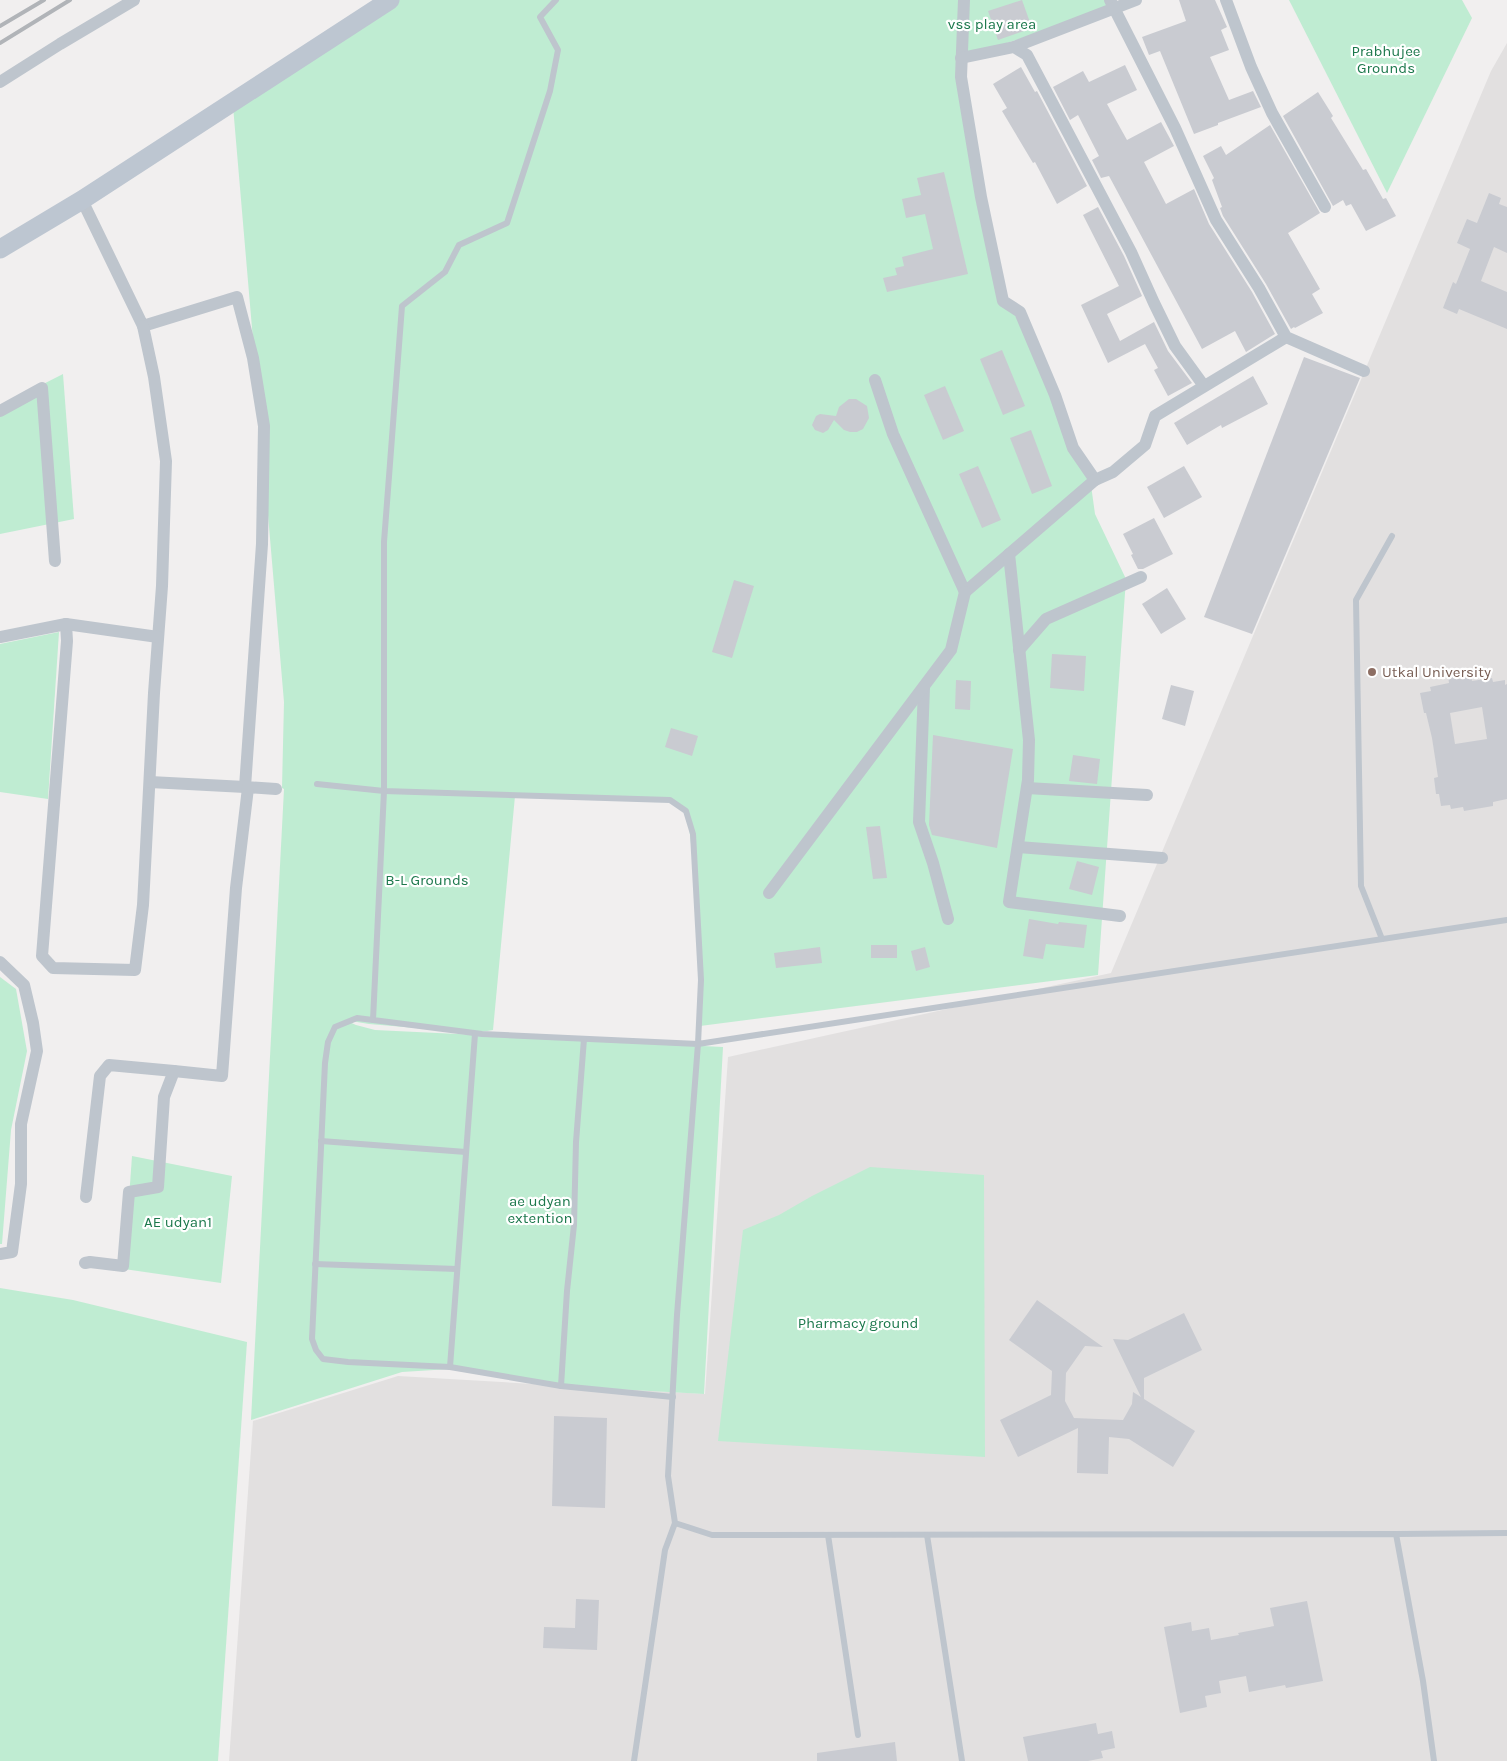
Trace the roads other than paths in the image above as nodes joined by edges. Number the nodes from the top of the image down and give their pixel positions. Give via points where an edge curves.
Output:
1 (134, 0) edge
2 (390, 0) edge
3 (556, 0) edge
4 (964, 0) edge
5 (1136, 0) edge
6 (1226, 0) edge
7 (1112, 4) edge
8 (1014, 47) junction
9 (961, 58) junction
10 (0, 82) edge
11 (82, 200) junction
12 (1325, 207) dead end
13 (0, 249) edge
14 (143, 326) junction
15 (1286, 336) junction
16 (1364, 371) dead end
17 (876, 380) dead end
18 (1204, 386) junction
19 (0, 411) edge
20 (1095, 480) junction
21 (1392, 536) dead end
22 (1009, 554) junction
23 (55, 561) dead end
24 (1141, 577) dead end
25 (965, 592) junction
26 (66, 624) junction
27 (0, 637) edge
28 (158, 637) junction
29 (1019, 650) junction
30 (924, 687) junction
31 (150, 782) junction
32 (317, 784) dead end
33 (247, 788) junction
34 (1027, 788) junction
35 (276, 789) dead end
36 (384, 791) junction
37 (1147, 795) dead end
38 (1018, 847) junction
39 (1162, 858) dead end
40 (769, 893) dead end
41 (1120, 916) dead end
42 (948, 919) dead end
43 (1507, 920) edge
44 (1382, 939) junction
45 (0, 962) edge
46 (373, 1020) junction
47 (475, 1034) junction
48 (584, 1039) junction
49 (698, 1044) junction
50 (174, 1071) junction
51 (321, 1141) junction
52 (466, 1152) junction
53 (86, 1197) dead end
54 (0, 1254) edge
55 (85, 1263) dead end
56 (315, 1264) junction
57 (457, 1269) junction
58 (450, 1367) junction
59 (562, 1386) junction
60 (673, 1397) junction
61 (675, 1523) junction
62 (1507, 1533) edge
63 (1396, 1534) junction
64 (828, 1535) junction
65 (927, 1535) junction
66 (858, 1735) dead end
67 (634, 1761) edge
68 (962, 1761) edge
69 (1434, 1761) edge

1 - 10 street
2 - 11 street
3 - 36 lane via 540,17 558,50 550,91 508,223 459,245 445,272 402,306 384,542
4 - 9 street
5 - 7 street
6 - 12 street via 1272,113
7 - 8 street
7 - 15 street via 1175,128 1216,220
8 - 9 street
8 - 18 street via 1027,55 1127,243 1175,346
9 - 20 street via 971,139 1003,302 1020,312 1073,448
11 - 13 street
11 - 14 street
14 - 28 street via 166,461
14 - 33 street via 237,297 253,358 264,426 262,544
15 - 16 street
15 - 18 street
17 - 25 street via 894,434
18 - 20 street via 1155,416 1145,445 1113,472
19 - 23 street via 42,388
20 - 22 street
21 - 44 lane via 1356,600 1361,886
22 - 25 street
22 - 29 street
24 - 29 street via 1046,619
25 - 30 street via 952,650
26 - 27 street
26 - 28 street
26 - 31 street via 42,956 53,968 135,970 143,905
28 - 31 street
29 - 34 street via 1029,740
30 - 40 street
30 - 42 street via 919,822
31 - 33 street
32 - 36 lane
33 - 35 street
33 - 50 street via 222,1076
34 - 37 street
34 - 38 street
36 - 46 lane
36 - 49 lane via 670,800 686,810 693,834 701,980
38 - 39 street
38 - 41 street via 1009,902
43 - 44 lane
44 - 49 lane
45 - 54 street via 24,985 37,1051 21,1124 21,1184 12,1252
46 - 47 lane
46 - 51 lane via 357,1018 335,1027 328,1042
47 - 48 lane
47 - 52 lane
48 - 49 lane
48 - 59 lane
49 - 60 lane
50 - 53 street via 109,1065 104,1069 100,1076
50 - 55 street via 164,1097 158,1187 129,1192 123,1266
51 - 52 lane
51 - 56 lane
52 - 57 lane
56 - 57 lane
56 - 58 lane via 312,1339 323,1359
57 - 58 lane
58 - 59 lane
59 - 60 lane
60 - 61 lane via 668,1476
61 - 64 lane via 712,1535
61 - 67 lane via 665,1550
62 - 63 lane
63 - 65 lane
63 - 69 lane
64 - 65 lane
64 - 66 lane
65 - 68 lane

